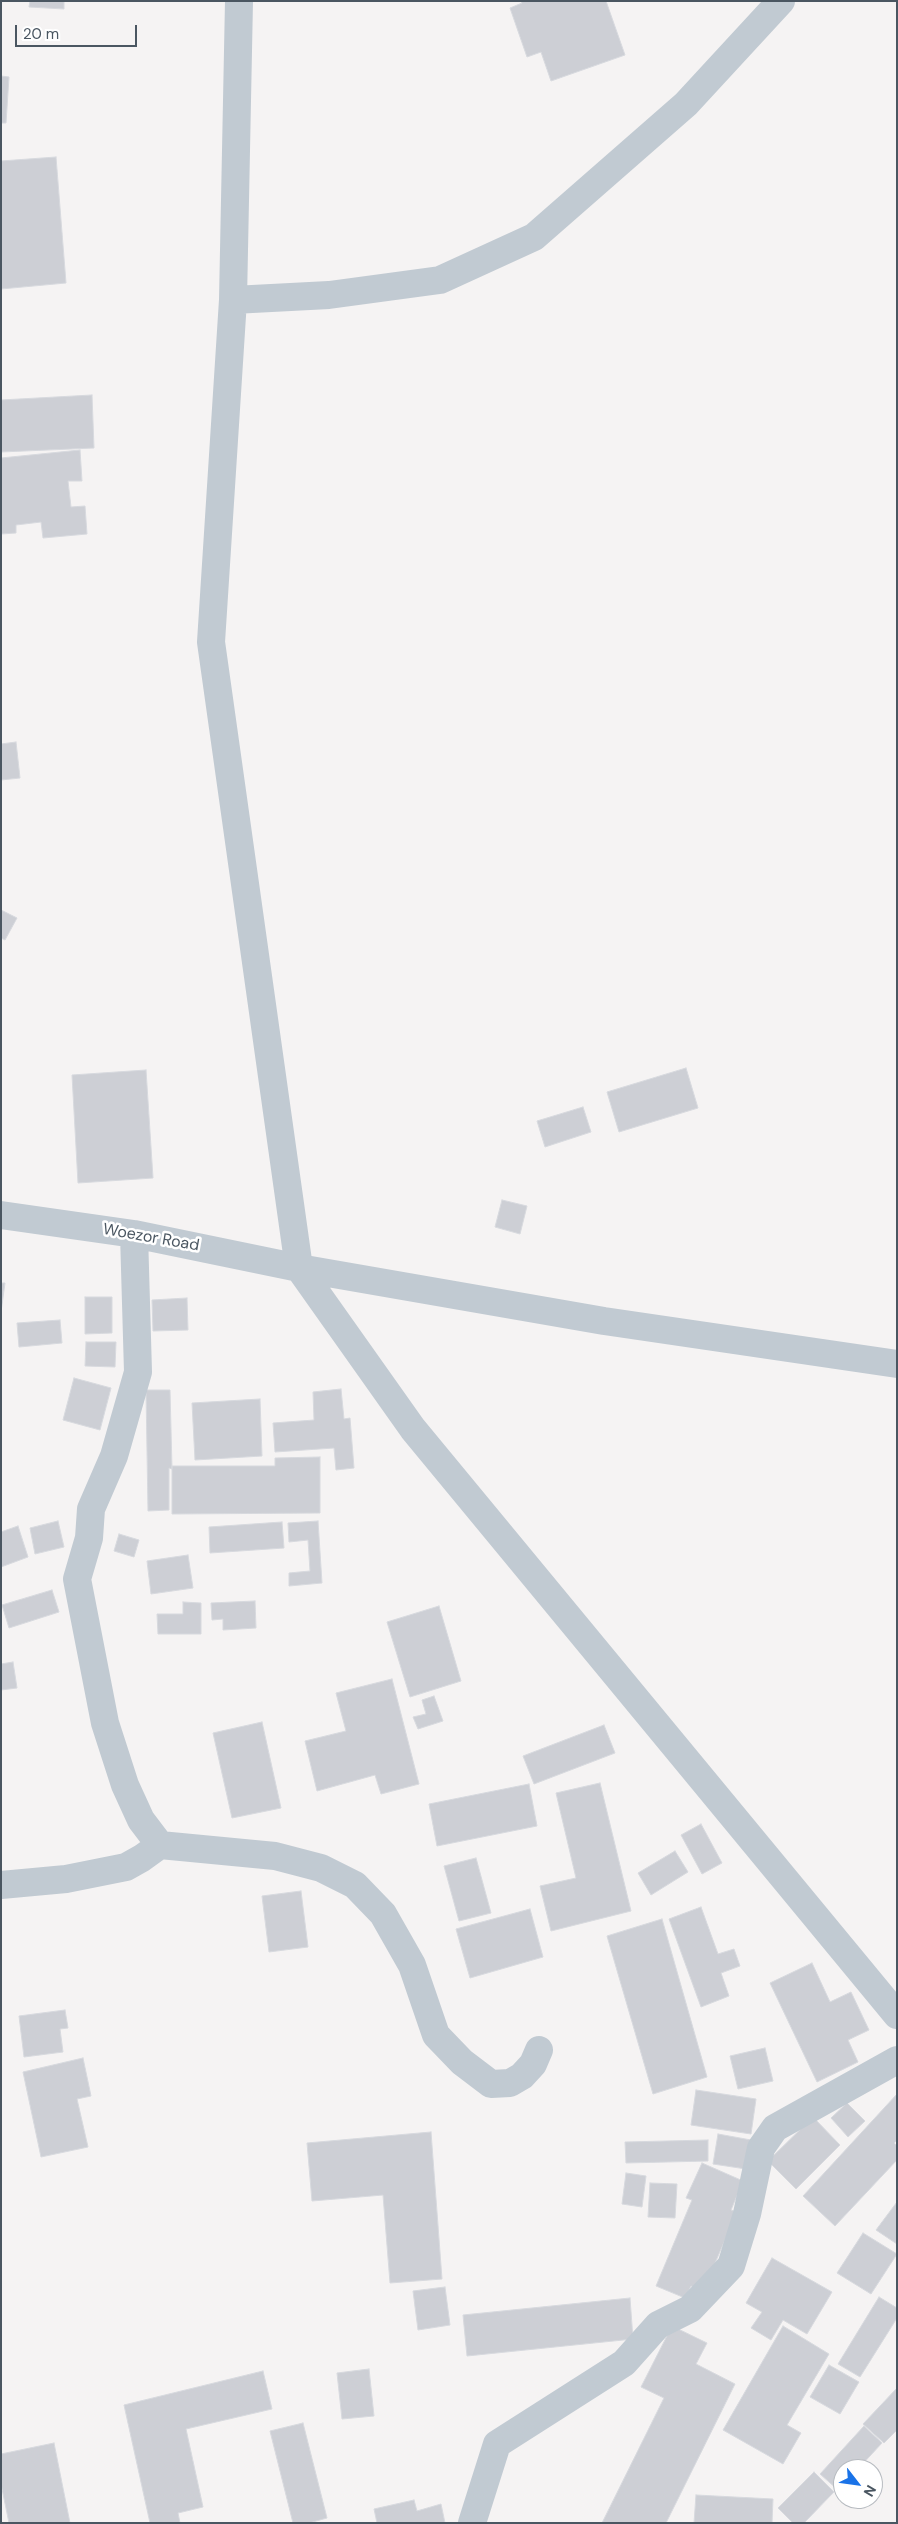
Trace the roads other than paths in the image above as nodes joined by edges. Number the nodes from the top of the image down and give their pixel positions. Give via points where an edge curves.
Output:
1 (239, 1) edge
2 (782, 1) edge
3 (234, 300) junction
4 (1, 1215) edge
5 (134, 1234) junction
6 (299, 1268) junction
7 (897, 1364) edge
8 (160, 1845) junction
9 (1, 1885) edge
10 (897, 2016) edge
11 (539, 2050) dead end
12 (897, 2060) edge
13 (472, 2523) edge

1 - 3 street
2 - 3 street via 686,104 534,237 440,280 329,295
3 - 6 street via 211,642
4 - 5 street, Woezor Road
5 - 6 street, Woezor Road
5 - 8 street via 138,1372 114,1456 91,1509 89,1538 77,1579 105,1723 125,1785 141,1820
6 - 7 street, Woezor Road via 604,1321
6 - 10 street via 413,1429
8 - 9 street via 126,1867 66,1879
8 - 11 street via 275,1856 321,1868 355,1885 383,1914 412,1965 436,2035 462,2062 491,2084 510,2084 533,2064
12 - 13 street via 775,2128 761,2148 747,2214 730,2266 690,2309 658,2325 624,2362 497,2444

